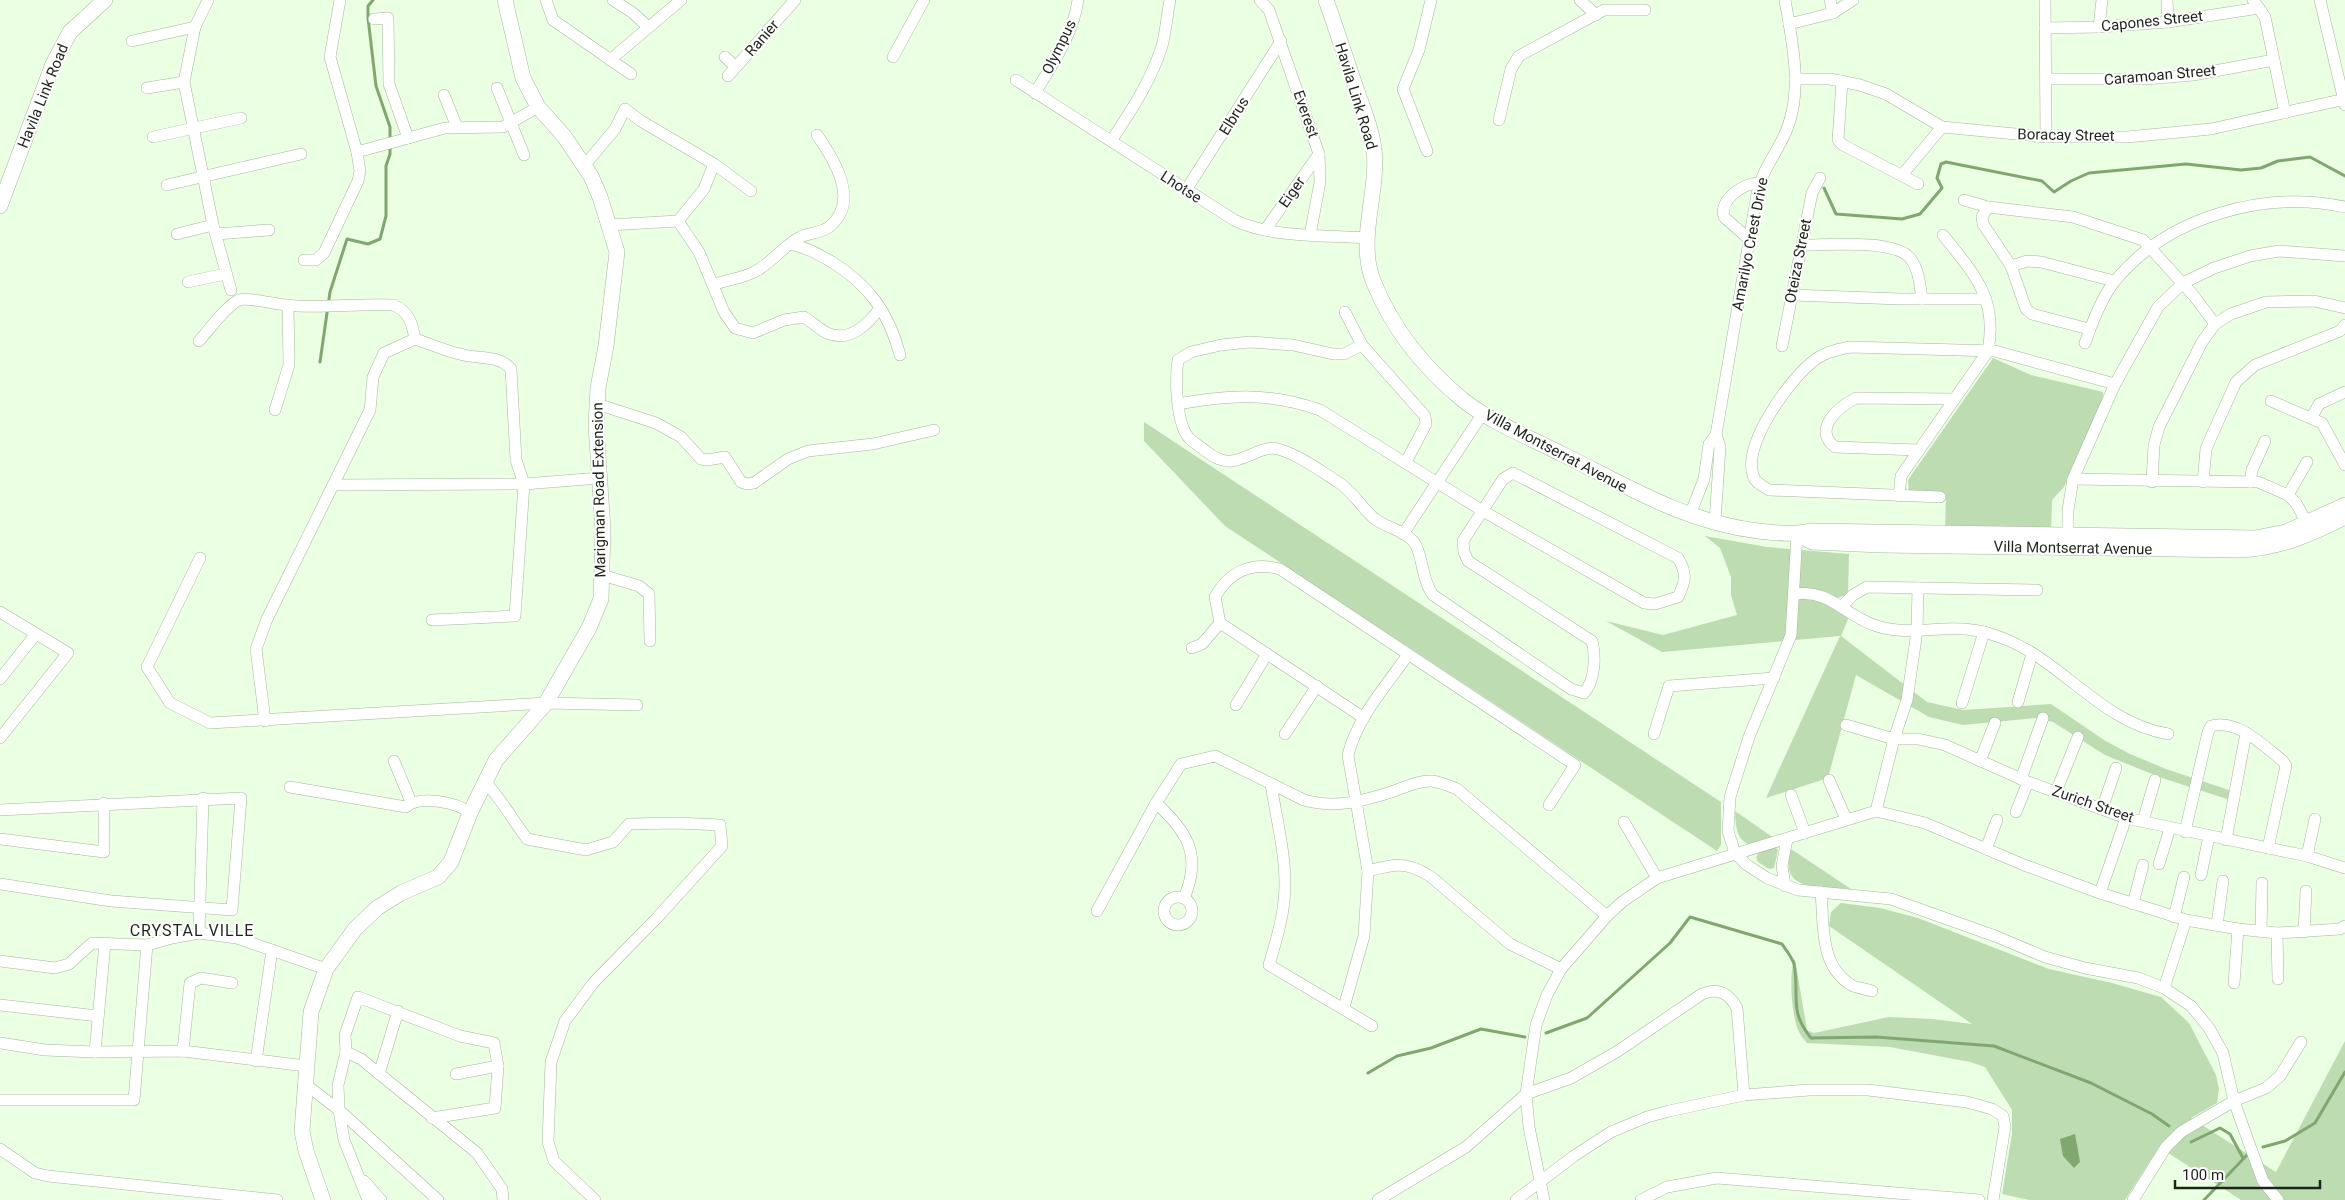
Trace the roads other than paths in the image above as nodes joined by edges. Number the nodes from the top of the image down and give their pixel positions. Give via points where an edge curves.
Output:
1 (105, 0) edge
2 (208, 0) edge
3 (340, 0) edge
4 (505, 0) edge
5 (546, 0) edge
6 (613, 0) edge
7 (681, 0) edge
8 (795, 0) edge
9 (924, 0) edge
10 (1078, 0) edge
11 (1170, 0) edge
12 (1260, 0) edge
13 (1326, 0) edge
14 (1431, 0) edge
15 (1580, 0) edge
16 (1786, 0) edge
17 (1830, 0) edge
18 (1853, 0) edge
19 (2045, 0) edge
20 (2102, 0) edge
21 (2167, 0) edge
22 (2320, 0) edge
23 (2256, 4) edge
24 (1645, 10) dead end
25 (1833, 14) junction
26 (1596, 15) junction
27 (374, 19) dead end
28 (2168, 22) junction
29 (1789, 24) junction
30 (648, 27) junction
31 (2099, 27) junction
32 (195, 28) junction
33 (2045, 28) junction
34 (132, 41) dead end
35 (1281, 41) junction
36 (893, 57) dead end
37 (725, 58) dead end
38 (610, 60) junction
39 (2274, 60) junction
40 (630, 74) dead end
41 (1795, 79) junction
42 (2046, 79) junction
43 (1016, 80) dead end
44 (1842, 81) junction
45 (184, 82) junction
46 (146, 88) dead end
47 (497, 88) dead end
48 (1035, 93) junction
49 (444, 95) dead end
50 (2344, 101) edge
51 (538, 107) junction
52 (2285, 113) junction
53 (241, 118) dead end
54 (1499, 120) dead end
55 (512, 124) junction
56 (457, 127) junction
57 (1942, 127) junction
58 (195, 129) junction
59 (817, 135) dead end
60 (153, 137) dead end
61 (408, 138) junction
62 (2046, 138) junction
63 (1111, 141) junction
64 (1427, 150) dead end
65 (357, 152) junction
66 (301, 154) dead end
67 (1319, 154) junction
68 (524, 155) dead end
69 (714, 164) junction
70 (584, 166) junction
71 (1902, 175) junction
72 (204, 177) junction
73 (1820, 178) dead end
74 (1759, 183) junction
75 (1918, 184) dead end
76 (167, 185) dead end
77 (1186, 190) junction
78 (752, 191) dead end
79 (1964, 200) dead end
80 (0, 206) edge
81 (1988, 207) junction
82 (2345, 207) edge
83 (678, 221) junction
84 (610, 225) junction
85 (214, 230) junction
86 (269, 230) dead end
87 (1265, 230) junction
88 (177, 234) dead end
89 (1310, 235) junction
90 (1943, 235) dead end
91 (1367, 238) junction
92 (1750, 240) junction
93 (790, 244) junction
94 (1802, 245) junction
95 (2151, 246) junction
96 (2345, 256) edge
97 (304, 260) dead end
98 (2012, 266) junction
99 (225, 274) junction
100 (2114, 281) junction
101 (188, 282) dead end
102 (1373, 282) joint
103 (2183, 284) junction
104 (714, 285) junction
105 (231, 290) dead end
106 (1792, 295) junction
107 (1922, 298) junction
108 (1986, 298) junction
109 (288, 305) junction
110 (880, 308) junction
111 (2345, 308) edge
112 (1345, 312) dead end
113 (2215, 324) junction
114 (2345, 324) edge
115 (2089, 329) junction
116 (415, 339) junction
117 (199, 341) dead end
118 (2085, 343) dead end
119 (1362, 346) junction
120 (1782, 346) dead end
121 (1988, 351) junction
122 (900, 355) dead end
123 (2115, 384) junction
124 (2345, 392) edge
125 (1953, 399) junction
126 (2271, 401) dead end
127 (597, 404) junction
128 (1178, 404) junction
129 (275, 410) dead end
130 (1483, 413) junction
131 (2312, 417) junction
132 (934, 430) dead end
133 (1716, 435) junction
134 (2265, 441) dead end
135 (2340, 445) edge
136 (1918, 450) junction
137 (1406, 462) junction
138 (2307, 462) dead end
139 (2345, 465) edge
140 (600, 478) junction
141 (2074, 479) junction
142 (1438, 482) junction
143 (2152, 482) junction
144 (2203, 482) junction
145 (2250, 482) junction
146 (524, 484) junction
147 (334, 485) junction
148 (2288, 495) junction
149 (1899, 496) junction
150 (1940, 497) dead end
151 (2345, 505) edge
152 (1483, 512) junction
153 (1690, 516) junction
154 (2345, 518) edge
155 (1715, 522) junction
156 (2309, 528) junction
157 (1403, 534) junction
158 (1796, 534) junction
159 (2068, 542) junction
160 (200, 558) dead end
161 (602, 575) junction
162 (1918, 588) junction
163 (2037, 590) dead end
164 (1795, 594) junction
165 (1842, 606) junction
166 (2, 617) edge
167 (432, 620) dead end
168 (1220, 623) junction
169 (1917, 631) junction
170 (1984, 632) junction
171 (36, 634) junction
172 (650, 641) dead end
173 (1192, 648) dead end
174 (1267, 654) junction
175 (2032, 654) junction
176 (1407, 656) junction
177 (1774, 678) junction
178 (0, 679) edge
179 (1317, 686) junction
180 (2018, 702) dead end
181 (546, 703) junction
182 (1962, 703) dead end
183 (637, 705) dead end
184 (1236, 705) dead end
185 (1364, 718) junction
186 (2043, 718) dead end
187 (265, 721) junction
188 (1995, 723) dead end
189 (1846, 725) dead end
190 (2246, 733) junction
191 (1285, 734) dead end
192 (1654, 734) dead end
193 (2168, 734) dead end
194 (0, 738) edge
195 (2078, 738) dead end
196 (1894, 739) junction
197 (394, 761) dead end
198 (1980, 761) junction
199 (2116, 768) dead end
200 (1829, 780) dead end
201 (2024, 780) junction
202 (2154, 780) dead end
203 (484, 781) junction
204 (1271, 784) junction
205 (290, 787) dead end
206 (2056, 792) junction
207 (1791, 795) dead end
208 (203, 798) junction
209 (411, 802) junction
210 (1358, 802) junction
211 (104, 803) junction
212 (1156, 803) junction
213 (1549, 805) dead end
214 (2102, 809) junction
215 (0, 810) edge
216 (1876, 811) junction
217 (2016, 812) dead end
218 (470, 813) junction
219 (2126, 818) junction
220 (1846, 819) junction
221 (2315, 819) dead end
222 (1997, 820) dead end
223 (2143, 821) junction
224 (1624, 822) dead end
225 (2170, 828) junction
226 (2185, 832) junction
227 (1805, 833) junction
228 (2209, 836) junction
229 (0, 839) edge
230 (1787, 839) junction
231 (2226, 840) junction
232 (2268, 848) junction
233 (1986, 849) junction
234 (1736, 853) junction
235 (2308, 856) junction
236 (2158, 864) dead end
237 (2143, 865) dead end
238 (2345, 868) edge
239 (1368, 871) junction
240 (2201, 876) dead end
241 (2184, 877) dead end
242 (1657, 878) junction
243 (2223, 881) dead end
244 (0, 884) edge
245 (2262, 884) dead end
246 (1785, 886) junction
247 (2306, 891) dead end
248 (1821, 892) junction
249 (2100, 893) junction
250 (1184, 898) dead end
251 (2133, 904) junction
252 (199, 908) junction
253 (1097, 911) dead end
254 (1607, 916) junction
255 (2174, 917) junction
256 (2186, 920) junction
257 (2217, 925) junction
258 (2345, 926) edge
259 (2238, 929) junction
260 (2261, 932) junction
261 (2304, 932) junction
262 (199, 933) junction
263 (2277, 933) junction
264 (105, 943) junction
265 (147, 945) junction
266 (272, 950) junction
267 (0, 961) edge
268 (326, 969) junction
269 (1561, 969) junction
270 (2278, 979) dead end
271 (2234, 982) dead end
272 (232, 983) dead end
273 (2164, 988) junction
274 (1872, 990) dead end
275 (0, 1005) edge
276 (1344, 1007) junction
277 (398, 1011) junction
278 (98, 1016) junction
279 (1372, 1026) dead end
280 (2301, 1042) dead end
281 (0, 1043) edge
282 (138, 1051) junction
283 (183, 1051) junction
284 (95, 1052) junction
285 (346, 1052) junction
286 (256, 1061) junction
287 (306, 1066) junction
288 (498, 1066) junction
289 (379, 1074) junction
290 (456, 1074) dead end
291 (305, 1084) junction
292 (1526, 1094) junction
293 (1744, 1095) junction
294 (0, 1100) edge
295 (2234, 1101) junction
296 (339, 1110) junction
297 (432, 1118) junction
298 (0, 1150) edge
299 (356, 1172) junction
300 (1539, 1182) junction
301 (277, 1200) edge
302 (323, 1200) edge
303 (368, 1200) edge
304 (381, 1200) edge
305 (438, 1200) edge
306 (503, 1200) edge
307 (595, 1200) edge
308 (1378, 1200) edge
309 (1516, 1200) edge
310 (1544, 1200) edge
311 (1641, 1200) edge
312 (1979, 1200) edge
313 (1992, 1200) edge
314 (2133, 1200) edge
315 (2278, 1200) edge

1 - 80 street, Havila Link Road via 70,32 53,64
2 - 32 street
3 - 65 street via 330,57
4 - 51 street, Marigman Road Extension via 519,63
5 - 38 street via 553,20
6 - 30 street
7 - 30 street
8 - 37 street, Ranier via 732,72
9 - 36 street via 904,48
10 - 48 street, Olympus via 1073,25
11 - 63 street via 1162,45 1151,74
12 - 35 street, Everest via 1269,10
13 - 91 street, Havila Link Road via 1374,147 1375,175
14 - 64 street via 1419,50 1403,89
15 - 26 street
16 - 29 street, Amarilyo Crest Drive
17 - 25 street
18 - 25 street
19 - 33 street
20 - 31 street
21 - 28 street
22 - 50 street
23 - 28 street, Capones Street
23 - 39 street via 2265,17
24 - 26 street via 1614,8
25 - 29 street
26 - 54 street via 1520,56 1511,69
27 - 61 street via 388,18 389,84
28 - 31 street, Capones Street
29 - 41 street, Amarilyo Crest Drive
30 - 38 street
31 - 33 street, Capones Street
32 - 34 street
32 - 45 street
33 - 42 street
35 - 67 street, Everest
35 - 77 street, Elbrus
38 - 40 street
39 - 42 street, Caramoan Street via 2146,80
39 - 52 street
41 - 44 street, Boracay Street
41 - 74 street, Amarilyo Crest Drive via 1794,108 1788,127
42 - 62 street
43 - 48 street, Lhotse
44 - 57 street, Boracay Street via 1886,94
44 - 71 street via 1838,140
45 - 46 street
45 - 58 street
47 - 55 street
48 - 63 street, Lhotse
49 - 56 street
50 - 52 street, Boracay Street
51 - 55 street
51 - 70 street, Marigman Road Extension via 564,136
52 - 62 street, Boracay Street via 2211,129
53 - 58 street
55 - 56 street via 503,127
55 - 68 street
56 - 61 street
57 - 62 street, Boracay Street
57 - 71 street
58 - 60 street
58 - 72 street
59 - 93 street via 843,185 844,203 837,219 827,229 800,237
61 - 65 street
63 - 77 street, Lhotse
65 - 97 street via 358,181 324,254 316,260
66 - 72 street
67 - 87 street, Eiger
67 - 89 street, Everest via 1320,182
69 - 70 street via 625,109 615,129
69 - 78 street
69 - 83 street via 704,189
70 - 84 street, Marigman Road Extension
71 - 75 street
72 - 76 street
72 - 85 street
73 - 94 street, Oteiza Street via 1812,192
74 - 92 street, Amarilyo Crest Drive
74 - 92 street via 1745,184 1722,211 1724,217
77 - 87 street, Lhotse via 1234,220
79 - 81 street
81 - 95 street via 2073,217 2133,235
81 - 98 street via 1982,218 1983,224
82 - 95 street via 2310,203 2254,205 2186,225
83 - 84 street
83 - 104 street via 699,252
84 - 127 street, Marigman Road Extension via 617,252
85 - 86 street
85 - 88 street
85 - 99 street
87 - 89 street, Lhotse
89 - 91 street, Lhotse
90 - 108 street via 1981,285
91 - 102 street, Havila Link Road
92 - 133 street, Amarilyo Crest Drive
93 - 104 street via 754,272
93 - 110 street via 812,250 847,272 873,296
94 - 106 street, Oteiza Street
94 - 107 street via 1901,250 1911,259 1917,272
95 - 100 street
95 - 103 street
96 - 103 street via 2278,251 2214,268
98 - 100 street via 2026,261 2041,262
98 - 115 street via 2023,302 2032,314
99 - 101 street
99 - 105 street
100 - 115 street
102 - 130 street, Villa Montserrat Avenue via 1396,329 1414,351 1436,376
103 - 113 street
103 - 123 street via 2158,307
104 - 110 street via 724,312 742,331 753,332 784,320 804,317 827,333 848,335 863,327
106 - 107 street
106 - 120 street, Oteiza Street
107 - 108 street
108 - 121 street via 1992,317
109 - 116 street via 392,305 409,316
109 - 117 street via 250,298 240,300
109 - 129 street via 289,365
110 - 122 street via 894,332
111 - 113 street via 2314,301 2266,302 2231,314
112 - 119 street
113 - 143 street via 2202,342 2159,427 2154,445
114 - 144 street via 2340,331 2256,365 2244,373 2236,382 2206,449
115 - 118 street
116 - 146 street via 463,355 499,360 511,369 516,460
116 - 147 street via 384,353 374,377 370,410
119 - 128 street via 1344,354 1333,354 1293,345 1250,342 1191,352 1178,360
119 - 137 street via 1424,416 1426,424
121 - 123 street
121 - 125 street
121 - 149 street via 1850,347 1831,351 1811,363 1774,407 1754,445 1753,475 1769,490
123 - 141 street
124 - 131 street via 2319,404
125 - 136 street
125 - 136 street via 1856,398 1844,405 1826,426 1828,442 1836,447
126 - 131 street
127 - 132 street via 656,423 681,437 701,459 725,457 741,482 747,484 808,451 872,444
127 - 140 street, Marigman Road Extension
128 - 137 street via 1220,397 1258,396 1294,401 1320,410
128 - 157 street via 1188,437 1212,456 1228,462 1276,448 1340,483 1374,518
130 - 142 street
130 - 153 street, Villa Montserrat Avenue via 1638,494
131 - 135 street via 2322,423
133 - 153 street, Amarilyo Crest Drive via 1709,444 1704,479
133 - 155 street, Amarilyo Crest Drive via 1720,447
134 - 145 street
135 - 139 street
136 - 149 street via 1901,476
137 - 142 street
138 - 148 street
140 - 146 street
140 - 161 street, Marigman Road Extension
141 - 143 street
141 - 159 street via 2070,493
142 - 152 street
142 - 157 street
143 - 144 street
144 - 145 street
145 - 148 street via 2263,483
146 - 147 street
146 - 167 street via 515,616
147 - 187 street via 267,619 256,649
148 - 156 street
149 - 150 street
151 - 156 street, Villa Montserrat Avenue
152 - 152 street via 1503,479 1513,473 1678,558 1685,570 1685,584 1678,597 1655,604 1644,603
152 - 157 street via 1464,540 1468,561 1592,641 1590,686 1584,693 1571,689 1433,595 1427,586 1414,542
153 - 155 street, Villa Montserrat Avenue
154 - 156 street, Villa Montserrat Avenue
155 - 158 street, Villa Montserrat Avenue via 1742,529
156 - 159 street, Villa Montserrat Avenue via 2255,538
158 - 159 street, Villa Montserrat Avenue via 1812,531
158 - 164 street
160 - 187 street via 147,667 170,702 210,723
161 - 172 street via 639,586 649,594
161 - 181 street, Marigman Road Extension via 601,599 589,628
162 - 163 street
162 - 165 street via 1867,587
162 - 169 street
164 - 165 street via 1808,592
164 - 177 street via 1791,635
165 - 169 street via 1873,625
166 - 171 street
168 - 173 street via 1202,644
168 - 174 street
168 - 176 street via 1215,597 1223,584 1252,566 1267,565 1280,569
169 - 170 street via 1971,629
169 - 196 street via 1907,700
170 - 175 street
170 - 182 street
171 - 178 street
171 - 194 street via 68,653
174 - 179 street
174 - 184 street
175 - 180 street
175 - 193 street via 2111,712 2139,727
176 - 185 street
176 - 213 street via 1574,765
177 - 192 street via 1669,686
177 - 234 street via 1749,737 1730,797 1728,831
179 - 185 street
179 - 191 street
181 - 183 street
181 - 187 street
181 - 203 street, Marigman Road Extension via 496,760
185 - 210 street via 1352,739 1348,755
186 - 201 street
188 - 198 street
189 - 196 street, Zurich Street
190 - 226 street via 2211,726
190 - 231 street
190 - 232 street via 2286,766
195 - 206 street
196 - 198 street, Zurich Street via 1918,739 1945,745
196 - 216 street
197 - 209 street
198 - 201 street, Zurich Street
199 - 214 street
200 - 220 street
201 - 206 street, Zurich Street
201 - 217 street
202 - 223 street
203 - 218 street, Marigman Road Extension
203 - 307 street via 500,796 527,839 586,850 613,842 630,824 720,825 722,846 656,920 594,982 565,1021 551,1062 548,1142 554,1161
204 - 210 street via 1317,803
204 - 212 street via 1215,756 1181,764
204 - 276 street via 1284,885 1282,912 1269,965
205 - 209 street via 406,807
206 - 214 street, Zurich Street
207 - 227 street
208 - 211 street
208 - 252 street
208 - 252 street via 241,798 232,910
209 - 218 street via 443,802 462,806
210 - 239 street
210 - 254 street via 1431,781 1457,789
211 - 215 street
211 - 229 street via 104,852
212 - 250 street via 1185,835 1192,853 1192,872
212 - 253 street
214 - 219 street, Zurich Street
216 - 220 street
216 - 233 street via 1925,823
218 - 268 street, Marigman Road Extension via 452,862 438,877 377,908 355,929
219 - 223 street, Zurich Street
219 - 249 street
220 - 227 street
221 - 235 street
222 - 233 street
223 - 225 street, Zurich Street
224 - 242 street
225 - 226 street, Zurich Street
225 - 236 street
226 - 228 street, Zurich Street
227 - 230 street
228 - 231 street, Zurich Street
228 - 240 street
230 - 234 street
230 - 246 street via 1782,866
231 - 232 street, Zurich Street
232 - 235 street, Zurich Street
233 - 249 street
234 - 242 street
234 - 246 street via 1754,870
235 - 238 street, Zurich Street
237 - 251 street
239 - 269 street via 1402,864 1416,867 1510,944
239 - 276 street via 1364,936
241 - 255 street
242 - 254 street
243 - 257 street
244 - 252 street via 111,902
245 - 260 street
246 - 248 street
247 - 261 street
248 - 273 street via 1891,900 2045,957 2138,978
248 - 274 street via 1826,954 1837,973 1848,982
249 - 251 street
251 - 255 street
252 - 262 street
254 - 269 street
255 - 256 street
256 - 257 street
256 - 273 street
257 - 259 street
258 - 261 street
259 - 260 street
259 - 271 street
260 - 263 street
261 - 263 street
262 - 265 street
262 - 266 street via 237,938
263 - 270 street
264 - 265 street
264 - 267 street via 92,943 69,964 55,968
264 - 278 street
265 - 282 street
266 - 268 street
266 - 286 street
268 - 287 street, Marigman Road Extension via 311,1012
269 - 292 street via 1536,1025
272 - 283 street via 201,978 190,983
273 - 295 street via 2191,1006 2209,1028 2223,1053
275 - 278 street
276 - 279 street
277 - 285 street via 358,997 345,1034
277 - 288 street via 460,1036 494,1043
277 - 289 street
278 - 284 street
280 - 295 street via 2280,1076 2266,1088
281 - 284 street via 45,1050
282 - 283 street
282 - 284 street
282 - 294 street via 134,1100
283 - 286 street
285 - 289 street
285 - 296 street via 338,1085
286 - 287 street
287 - 291 street, Marigman Road Extension
288 - 290 street
288 - 297 street via 495,1108
289 - 297 street
291 - 296 street
291 - 302 street, Marigman Road Extension via 302,1131
292 - 293 street via 1571,1078 1712,990 1731,998 1737,1008
292 - 300 street via 1528,1127
292 - 308 street via 1466,1147
293 - 300 street via 1647,1117 1611,1132
293 - 313 street via 1868,1090 1967,1102 1992,1109 2003,1116 2005,1127
295 - 314 street via 2181,1132 2166,1147
295 - 315 street via 2263,1181
296 - 299 street via 344,1140
296 - 305 street
297 - 306 street via 477,1153 502,1189
298 - 301 street via 36,1174
299 - 303 street
299 - 304 street
300 - 309 street
300 - 310 street
311 - 312 street via 1667,1187 1717,1178

